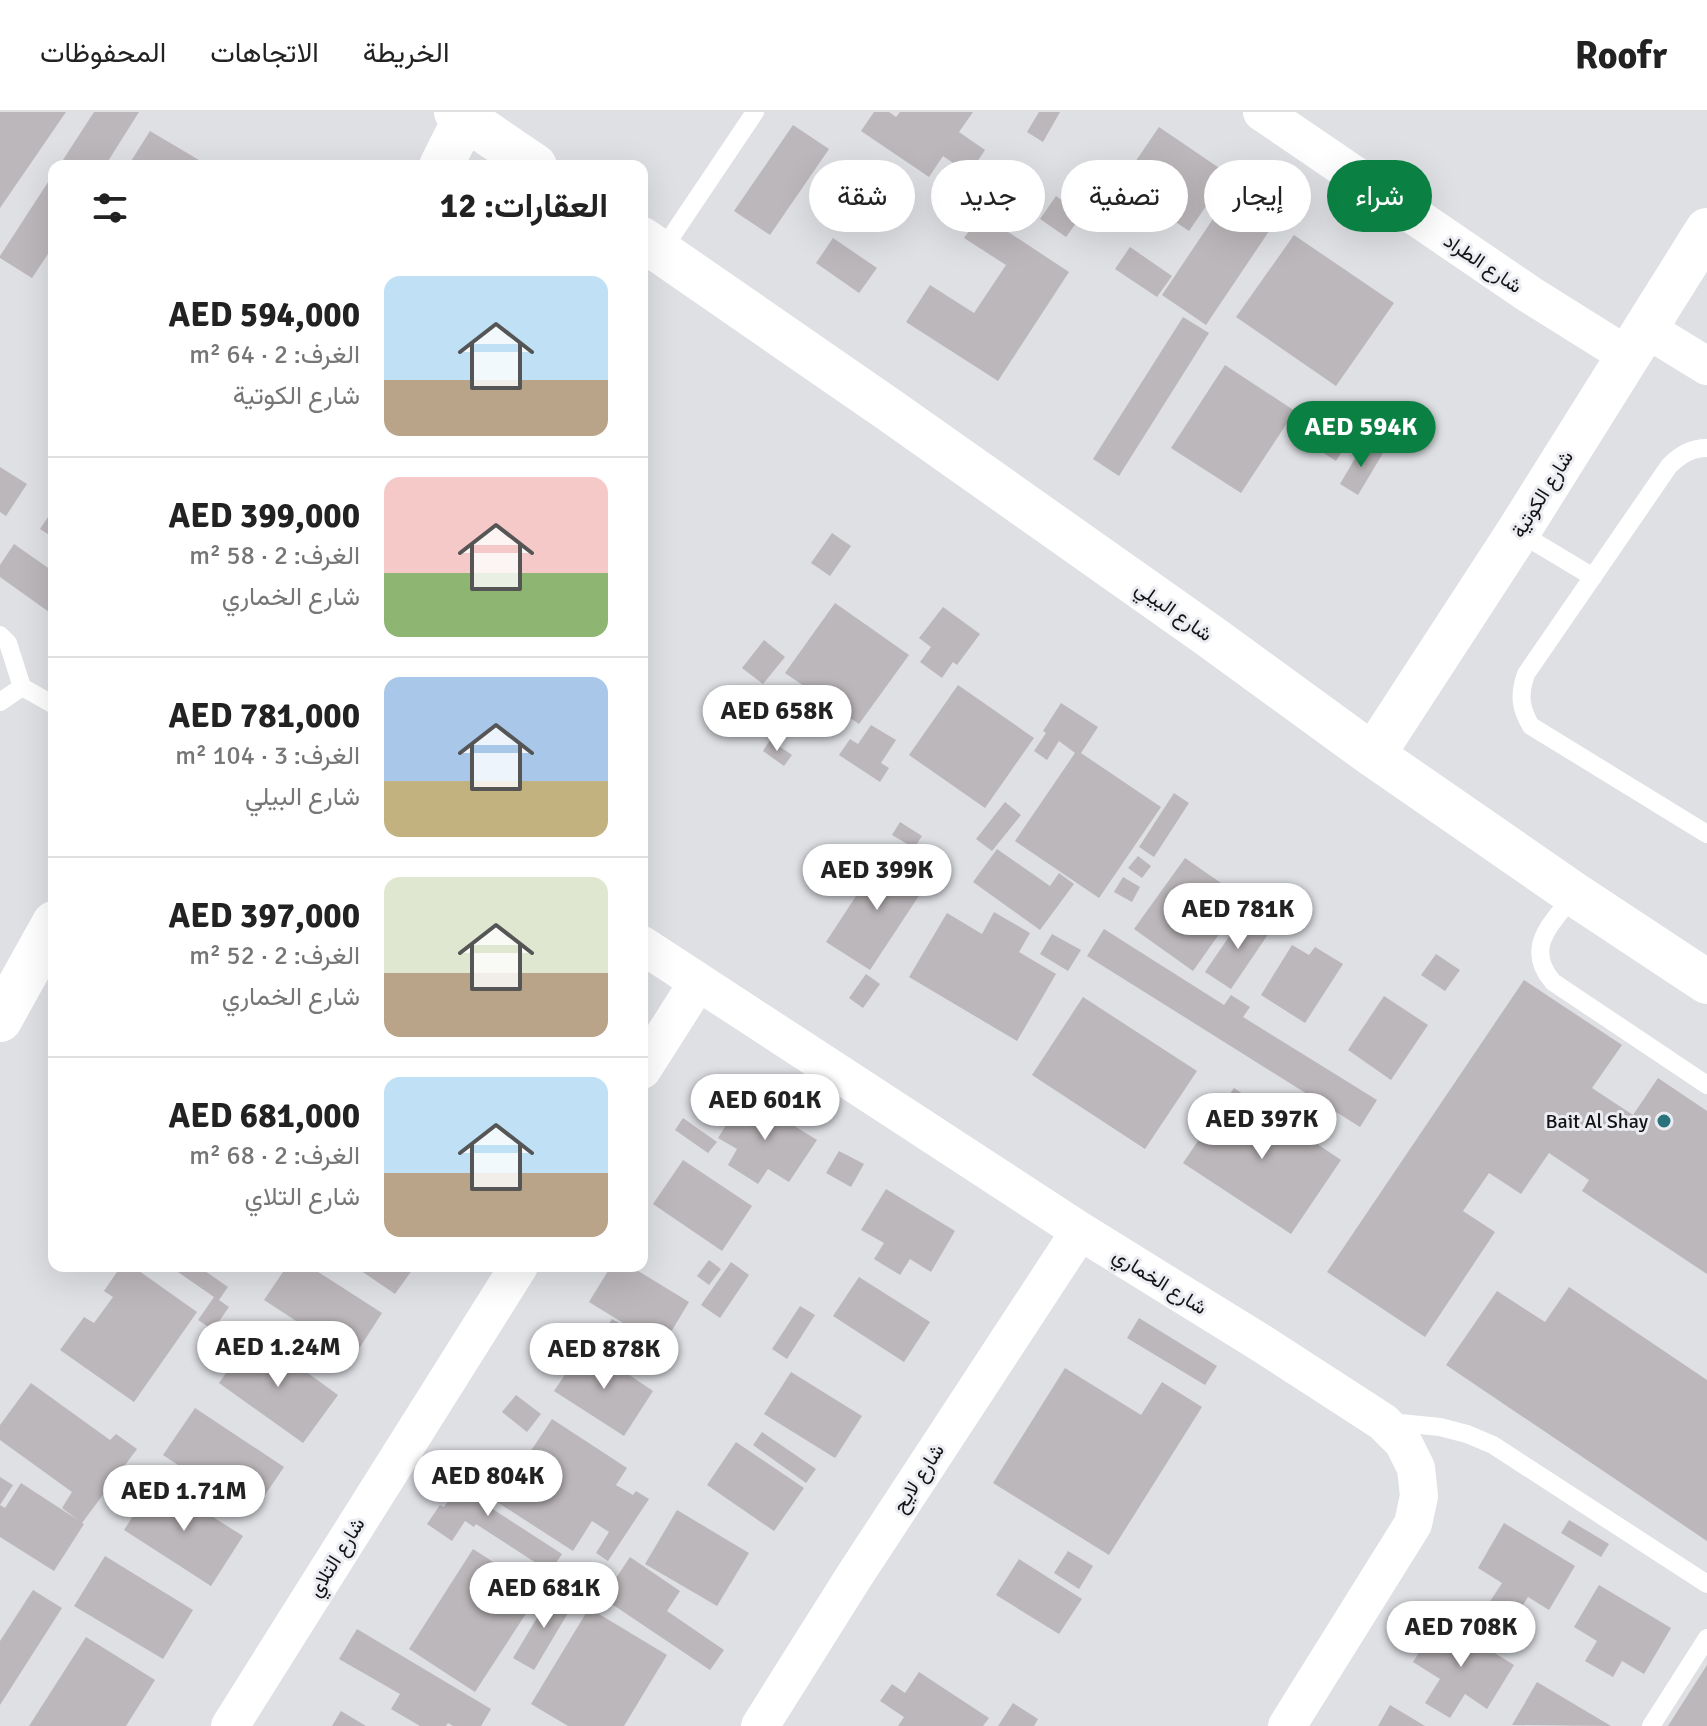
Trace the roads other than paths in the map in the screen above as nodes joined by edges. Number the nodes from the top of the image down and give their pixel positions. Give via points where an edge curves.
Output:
1 (755, 112) edge
2 (1262, 112) edge
3 (461, 115) edge
4 (443, 160) edge
5 (526, 160) edge
6 (1707, 232) edge
7 (651, 245) edge
8 (1636, 342) junction
9 (1707, 366) edge
10 (1707, 448) edge
11 (1518, 532) junction
12 (1593, 577) junction
13 (0, 635) edge
14 (22, 687) junction
15 (0, 702) edge
16 (48, 702) edge
17 (1373, 755) junction
18 (1707, 834) edge
19 (1574, 894) junction
20 (48, 934) edge
21 (648, 949) edge
22 (698, 982) junction
23 (1707, 982) edge
24 (0, 1020) edge
25 (648, 1061) edge
26 (1707, 1085) edge
27 (1080, 1231) junction
28 (515, 1272) edge
29 (1383, 1422) junction
30 (1707, 1584) edge
31 (1707, 1638) edge
32 (230, 1726) edge
33 (760, 1726) edge
34 (1287, 1726) edge
35 (1651, 1726) edge

1 - 7 lane
2 - 8 street, شارع الطراد via 1529,294
3 - 4 street
3 - 5 street
6 - 8 street, شارع الكوتية
7 - 17 street, شارع البيلي
8 - 9 street, شارع الطراد
8 - 11 street, شارع الكوتية
10 - 12 lane via 1687,452 1669,466
11 - 12 lane
11 - 17 street, شارع الكوتية
12 - 18 lane via 1526,674 1521,688 1525,716 1531,726
13 - 14 lane via 8,643
14 - 15 lane
14 - 16 lane
17 - 19 street, شارع البيلي
19 - 23 street, شارع البيلي
19 - 26 lane via 1541,942 1538,957 1543,971
20 - 24 street
21 - 22 street, شارع الخماري
22 - 25 street
22 - 27 street, شارع الخماري
27 - 29 street, شارع الخماري
27 - 33 street, شارع لايح
28 - 32 street, شارع التلاي
29 - 30 lane via 1440,1427 1493,1445
29 - 34 street, شارع الخماري via 1403,1442 1416,1468 1419,1496 1413,1524
31 - 35 lane

